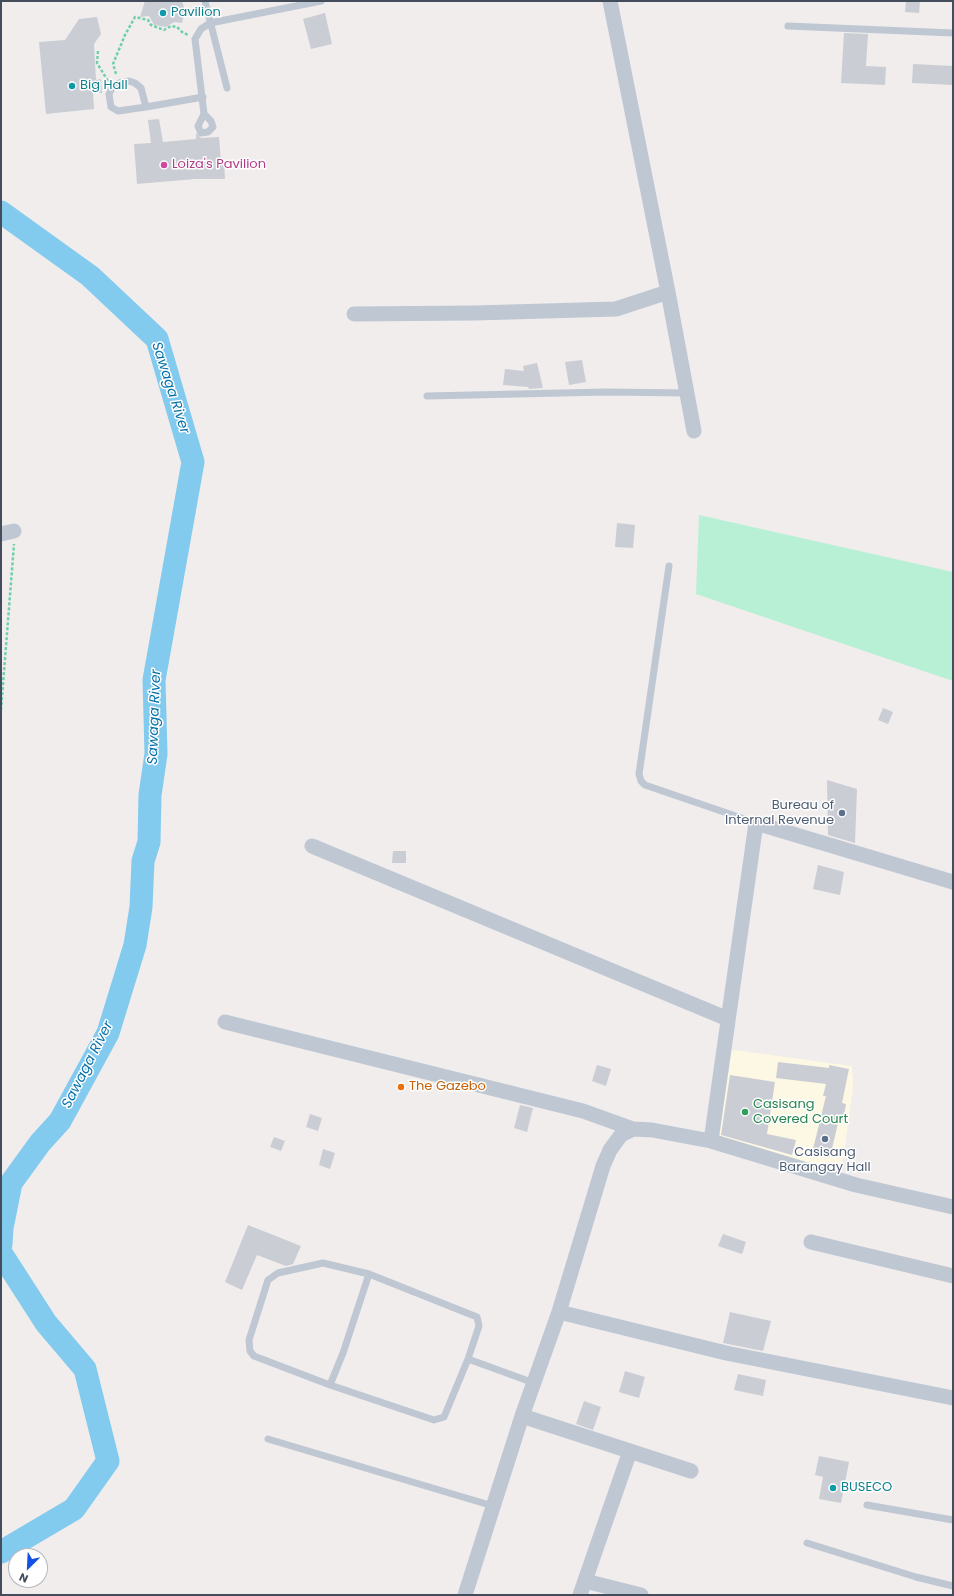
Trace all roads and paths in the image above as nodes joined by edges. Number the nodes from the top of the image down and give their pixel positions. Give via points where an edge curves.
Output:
1 (205, 1) edge
2 (321, 1) edge
3 (610, 1) edge
4 (210, 23) junction
5 (788, 26) dead end
6 (953, 33) edge
7 (196, 39) junction
8 (98, 51) dead end
9 (119, 83) junction
10 (112, 88) junction
11 (227, 88) dead end
12 (203, 97) junction
13 (146, 107) junction
14 (204, 114) dead end
15 (668, 292) junction
16 (354, 314) dead end
17 (687, 393) junction
18 (427, 396) dead end
19 (694, 431) dead end
20 (8, 533) edge
21 (669, 566) dead end
22 (1, 710) edge
23 (756, 823) junction
24 (312, 846) dead end
25 (953, 882) edge
26 (728, 1019) junction
27 (225, 1022) dead end
28 (633, 1129) junction
29 (711, 1141) junction
30 (953, 1207) edge
31 (811, 1242) dead end
32 (369, 1274) junction
33 (953, 1276) edge
34 (559, 1312) junction
35 (468, 1359) junction
36 (534, 1383) junction
37 (330, 1385) junction
38 (953, 1398) edge
39 (522, 1416) junction
40 (268, 1439) dead end
41 (630, 1451) junction
42 (691, 1471) dead end
43 (868, 1505) dead end
44 (493, 1506) junction
45 (953, 1520) edge
46 (807, 1543) dead end
47 (585, 1581) junction
48 (953, 1586) edge
49 (466, 1595) edge
50 (580, 1595) edge
51 (641, 1595) edge

1 - 4 lane
2 - 4 lane
3 - 15 street
4 - 7 lane via 201,29
4 - 11 lane
5 - 6 lane
7 - 9 path via 177,27 171,26 164,30 151,25 148,20 135,16 124,35 113,64
7 - 12 lane
8 - 10 path via 97,63
9 - 10 lane
9 - 13 lane via 129,81 141,88
10 - 13 lane via 109,101 114,110
12 - 13 lane
12 - 14 lane
15 - 16 street via 616,309
15 - 17 street
17 - 18 lane
17 - 19 street
20 - 22 path
21 - 23 lane via 639,774 641,781 645,785
23 - 25 street
23 - 26 street
24 - 26 street
26 - 29 street
27 - 28 street via 583,1111
28 - 29 street
28 - 34 street via 621,1135 603,1166
29 - 30 street via 856,1185
31 - 33 street
32 - 35 lane via 477,1317 479,1326
32 - 37 lane
32 - 37 lane via 323,1263 278,1273 268,1280 249,1340 250,1351 254,1356
34 - 36 street
34 - 38 street via 726,1353
35 - 36 lane
35 - 37 lane via 444,1417 434,1420
36 - 39 street
39 - 41 street
39 - 44 street
40 - 44 lane
41 - 42 street
41 - 47 street
43 - 45 lane
44 - 49 street
46 - 48 lane
47 - 50 street
47 - 51 street

